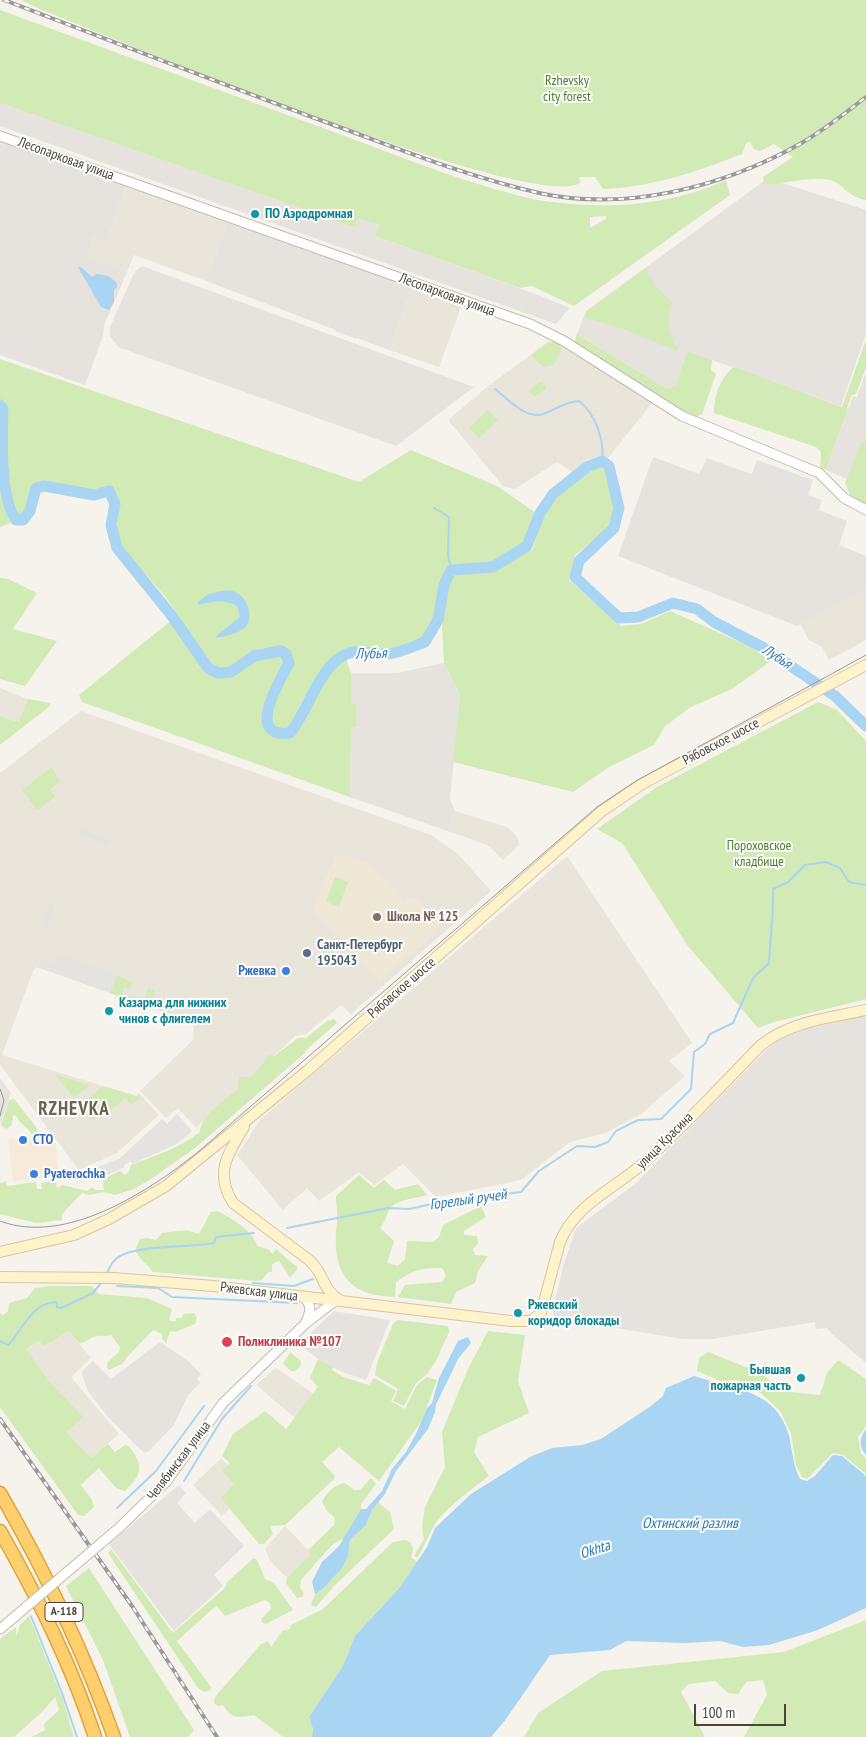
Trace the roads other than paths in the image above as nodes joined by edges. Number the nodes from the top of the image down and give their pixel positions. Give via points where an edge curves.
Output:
1 (0, 136) edge
2 (866, 510) edge
3 (866, 665) edge
4 (866, 1010) edge
5 (253, 1116) junction
6 (0, 1252) edge
7 (0, 1277) edge
8 (304, 1297) junction
9 (339, 1301) junction
10 (517, 1322) joint
11 (305, 1324) junction
12 (0, 1493) edge
13 (0, 1531) edge
14 (0, 1630) edge
15 (95, 1737) edge
16 (114, 1737) edge

1 - 2 street, Лесопарковая улица via 530,324 564,341 682,416 819,473 844,498
3 - 5 main road, Рябовское шоссе via 642,784 602,811
4 - 10 main road, улица Красина via 783,1030 761,1045 649,1159 570,1222 560,1242 541,1313 532,1321
5 - 6 main road, Рябовское шоссе via 143,1201 89,1228
5 - 9 main road via 238,1136 223,1168 224,1186 233,1202 314,1264 328,1292
7 - 8 main road, Ржевская улица via 114,1278
8 - 9 main road, Ржевская улица
8 - 11 street via 311,1313
9 - 10 main road, Ржевская улица
9 - 11 street, Челябинская улица
11 - 14 street, Челябинская улица, bridge via 223,1403 149,1501
12 - 16 highway, А-118 via 62,1609
13 - 15 highway, А-118 via 67,1660

